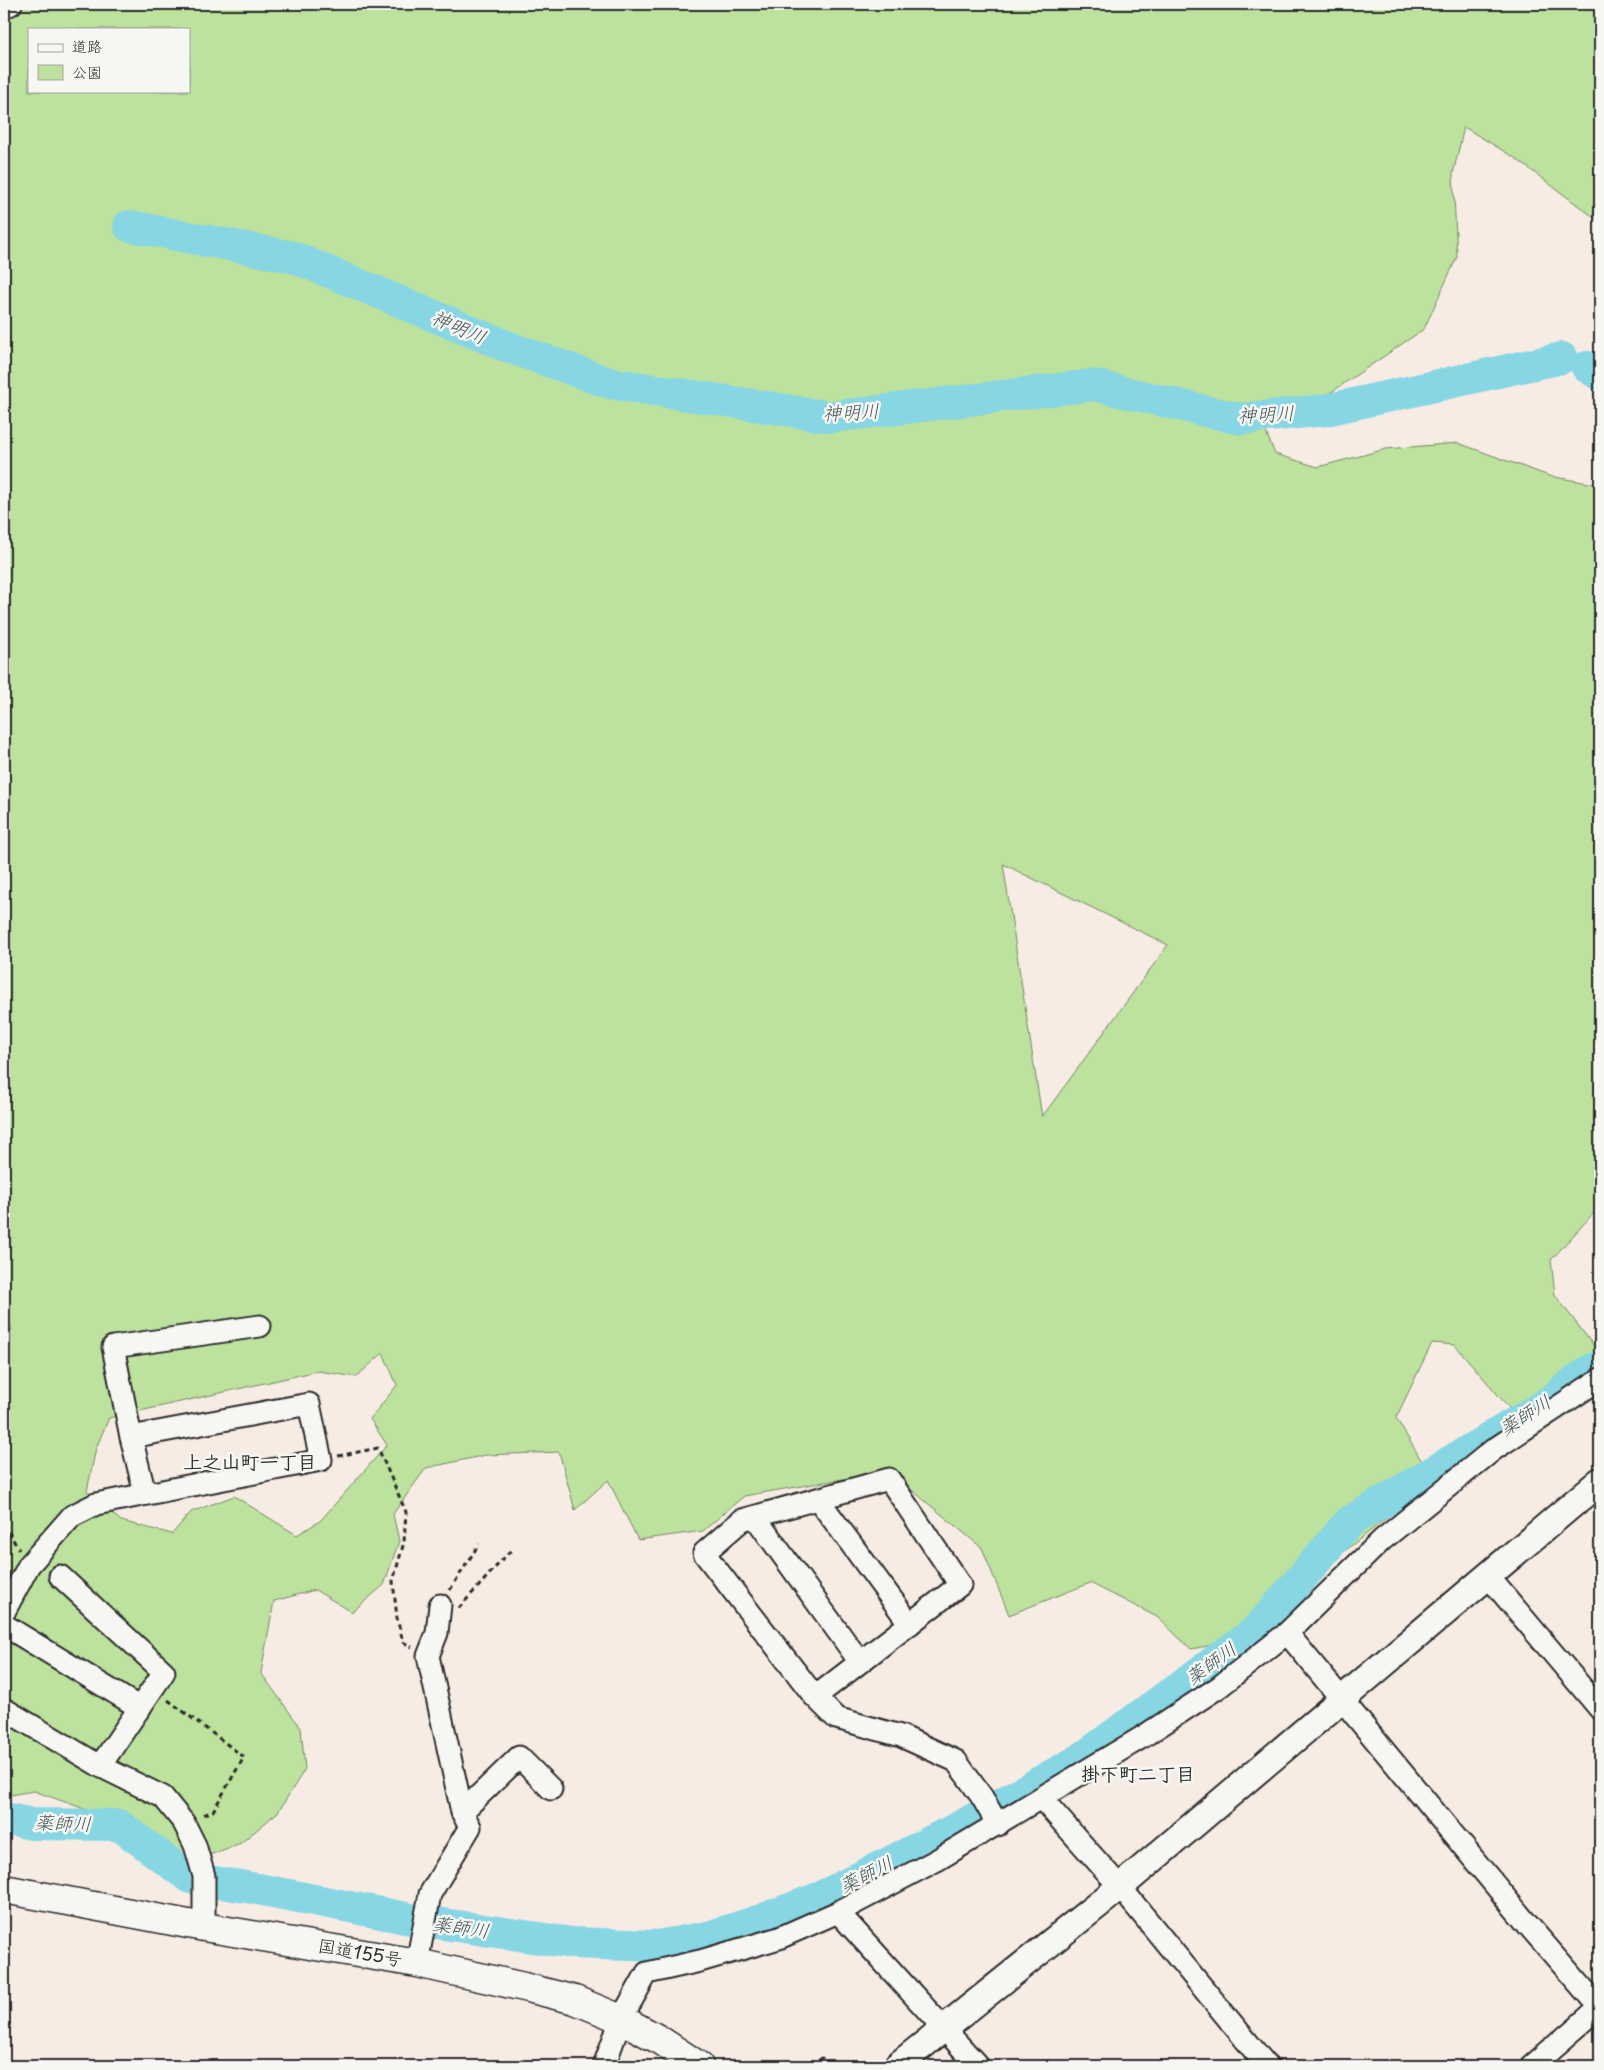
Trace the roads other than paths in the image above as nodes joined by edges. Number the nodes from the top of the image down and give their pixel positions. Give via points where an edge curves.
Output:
1 (11, 4) edge
2 (4, 7) edge
3 (260, 1326) dead end
4 (1600, 1379) edge
5 (131, 1437) junction
6 (1600, 1481) edge
7 (145, 1494) junction
8 (818, 1499) junction
9 (755, 1516) junction
10 (60, 1576) dead end
11 (1488, 1576) junction
12 (440, 1605) road end
13 (4, 1612) edge
14 (910, 1624) junction
15 (4, 1625) edge
16 (1287, 1632) junction
17 (860, 1662) junction
18 (815, 1697) junction
19 (1341, 1699) junction
20 (140, 1708) junction
21 (4, 1709) edge
22 (1600, 1709) edge
23 (100, 1766) junction
24 (551, 1789) dead end
25 (1042, 1799) junction
26 (462, 1812) junction
27 (998, 1825) junction
28 (1120, 1887) junction
29 (4, 1889) edge
30 (838, 1912) junction
31 (204, 1927) junction
32 (417, 1963) junction
33 (1600, 2007) edge
34 (621, 2019) junction
35 (943, 2028) junction
36 (604, 2066) edge
37 (699, 2066) edge
38 (897, 2066) edge
39 (978, 2066) edge
40 (1267, 2066) edge
41 (1532, 2066) edge

1 - 2 street
3 - 5 street via 113,1347
4 - 16 street via 1494,1450 1389,1534
5 - 7 street
5 - 7 street via 309,1404 321,1460
6 - 11 street
7 - 13 street via 96,1504 72,1516 28,1565
8 - 9 street
8 - 14 street
8 - 14 street via 889,1480 960,1586
9 - 17 street
9 - 18 street via 742,1520 704,1553
10 - 20 street via 164,1672
11 - 19 street
11 - 22 street
12 - 26 street via 437,1633 428,1656
14 - 17 street
15 - 20 street
16 - 19 street
16 - 25 street via 1219,1687
17 - 18 street
18 - 27 street via 836,1718 901,1736 956,1761
19 - 28 street
19 - 33 street
20 - 23 street
21 - 23 street
23 - 31 street via 163,1797 184,1823 195,1845 204,1876
24 - 26 street via 518,1757
25 - 27 street
25 - 28 street
26 - 32 street via 470,1827 430,1894
27 - 30 street
28 - 35 street
28 - 40 street
29 - 31 highway, 国道155号
30 - 34 street via 779,1938 647,1973
30 - 35 street
31 - 32 highway, 国道155号
32 - 34 highway, 国道155号 via 575,2000
33 - 41 street
34 - 36 street
34 - 37 highway, 国道155号
35 - 38 street
35 - 39 street

